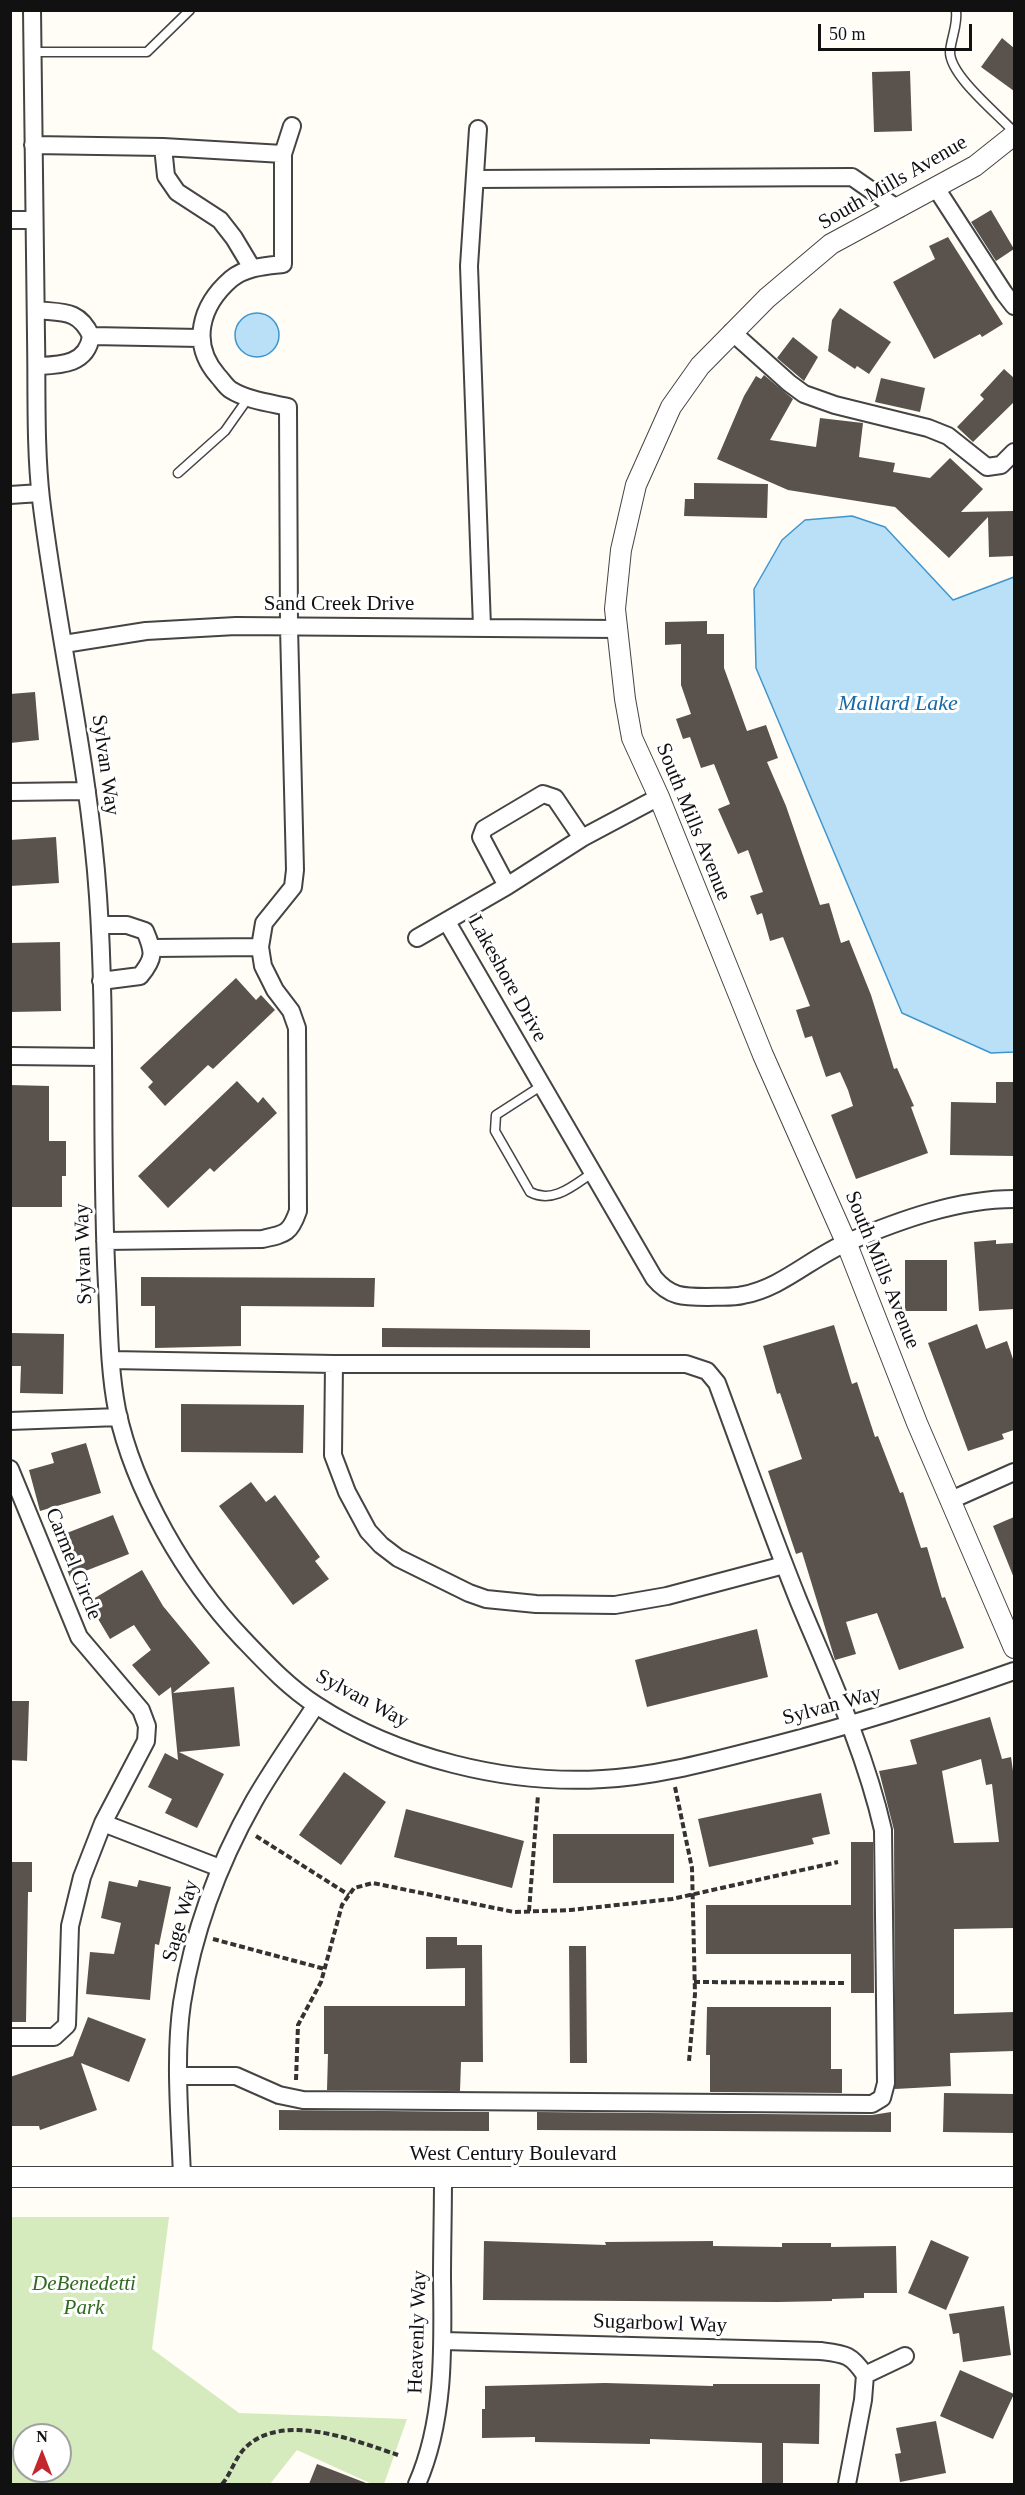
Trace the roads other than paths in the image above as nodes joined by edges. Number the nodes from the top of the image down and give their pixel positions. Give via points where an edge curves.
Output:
1 (32, 10) edge
2 (190, 10) edge
3 (956, 10) edge
4 (33, 52) junction
5 (292, 126) dead end
6 (477, 129) dead end
7 (1014, 133) edge
8 (33, 145) junction
9 (163, 147) junction
10 (284, 154) junction
11 (475, 180) junction
12 (936, 188) junction
13 (897, 208) junction
14 (10, 220) edge
15 (34, 220) junction
16 (252, 268) junction
17 (1014, 306) edge
18 (36, 310) junction
19 (732, 332) junction
20 (91, 336) junction
21 (200, 338) junction
22 (37, 366) junction
23 (249, 397) junction
24 (1014, 452) edge
25 (178, 473) dead end
26 (40, 494) junction
27 (10, 495) edge
28 (289, 627) junction
29 (482, 627) junction
30 (616, 629) junction
31 (64, 644) junction
32 (87, 791) junction
33 (10, 792) edge
34 (659, 797) junction
35 (582, 838) junction
36 (507, 886) junction
37 (447, 922) junction
38 (100, 925) junction
39 (417, 938) dead end
40 (153, 948) junction
41 (260, 948) junction
42 (101, 981) junction
43 (10, 1056) edge
44 (103, 1057) junction
45 (541, 1086) junction
46 (592, 1173) junction
47 (1014, 1199) edge
48 (105, 1241) junction
49 (846, 1242) junction
50 (111, 1359) junction
51 (334, 1364) junction
52 (119, 1417) junction
53 (10, 1421) edge
54 (10, 1470) edge
55 (1014, 1472) edge
56 (951, 1500) junction
57 (784, 1565) junction
58 (1014, 1648) edge
59 (1014, 1671) edge
60 (316, 1705) junction
61 (850, 1725) junction
62 (103, 1823) junction
63 (220, 1868) junction
64 (10, 2037) edge
65 (179, 2076) junction
66 (182, 2176) junction
67 (10, 2177) edge
68 (1014, 2177) edge
69 (443, 2178) junction
70 (444, 2341) junction
71 (905, 2356) dead end
72 (865, 2375) junction
73 (417, 2484) edge
74 (847, 2484) edge

1 - 4 street, Sylvan Way
2 - 4 lane via 147,52
3 - 7 lane via 950,54 957,73
4 - 8 street, Sylvan Way
5 - 10 street
6 - 11 street
7 - 12 street, South Mills Avenue via 975,166
8 - 9 street
8 - 15 street, Sylvan Way
9 - 10 street
9 - 16 street via 166,176 177,192 220,220
10 - 16 street via 284,264
11 - 13 street via 852,177
11 - 29 street via 469,266
12 - 13 street, South Mills Avenue
12 - 17 street
13 - 19 street, South Mills Avenue via 831,244
14 - 15 street
15 - 18 street, Sylvan Way
16 - 21 street via 232,279 215,297 204,318
18 - 20 street via 72,313 85,323
18 - 22 street, Sylvan Way
19 - 24 street via 804,394 928,428 948,436 987,467 1001,465
19 - 30 street, South Mills Avenue via 700,366 671,407 636,485 621,550
20 - 21 street
20 - 22 street via 90,345 79,359 68,365
21 - 23 street via 207,363 230,389
22 - 26 street, Sylvan Way
23 - 25 lane via 225,431
23 - 28 street via 288,407
26 - 27 street
26 - 31 street, Sylvan Way
28 - 29 street, Sand Creek Drive
28 - 31 street, Sand Creek Drive via 146,631
28 - 41 street via 295,870 293,887 264,923
29 - 30 street, Sand Creek Drive
30 - 34 street, South Mills Avenue via 632,738
31 - 32 street, Sylvan Way
32 - 33 street
32 - 38 street, Sylvan Way
34 - 35 street, Lakeshore Drive
34 - 49 street, South Mills Avenue via 763,1055
35 - 36 street, Lakeshore Drive
35 - 36 street via 555,798 543,794 484,829 481,837
36 - 37 street, Lakeshore Drive
37 - 39 street
37 - 45 street, Lakeshore Drive
38 - 40 street via 127,925 145,931
38 - 42 street, Sylvan Way
40 - 41 street
40 - 42 street via 151,963 140,976
41 - 48 street via 274,990 291,1011 297,1028 298,1210 293,1226 284,1234 262,1239
42 - 44 street, Sylvan Way
43 - 44 street
44 - 48 street, Sylvan Way
45 - 46 street, Lakeshore Drive
45 - 46 lane via 496,1115 495,1131 512,1162 530,1192 540,1197 556,1196
46 - 49 street, Lakeshore Drive via 654,1278 671,1294 693,1297 750,1293 766,1288
47 - 49 street, Lakeshore Drive via 939,1209
48 - 50 street, Sylvan Way
49 - 56 street, South Mills Avenue
50 - 51 street
50 - 52 street, Sylvan Way
51 - 57 street via 686,1364 708,1371 717,1383
51 - 57 street via 333,1455 368,1531 398,1558 469,1593 486,1599 536,1604 615,1605 667,1596
52 - 53 street
52 - 60 street, Sylvan Way via 140,1481 179,1557 213,1608 270,1668
54 - 62 street, Carmel Circle via 79,1637 141,1710 147,1726 146,1742
55 - 56 street
56 - 58 street, South Mills Avenue
57 - 61 street
59 - 61 street, Sylvan Way
60 - 61 street, Sylvan Way via 371,1735 441,1761 540,1778 605,1779 670,1769
60 - 63 street, Sage Way via 255,1799
61 - 65 street via 883,1830 886,2084 882,2098 872,2104 295,2099 236,2076
62 - 63 street
62 - 64 street, Carmel Circle via 82,1877 70,1926 67,2025 54,2037
63 - 65 street, Sage Way via 198,1935 182,2003
65 - 66 street, Sage Way
66 - 67 street, West Century Boulevard
66 - 69 street, West Century Boulevard
68 - 69 street, West Century Boulevard
69 - 70 street, Heavenly Way
70 - 72 street, Sugarbowl Way via 821,2351 845,2354
70 - 73 street, Heavenly Way via 432,2437
71 - 72 street
72 - 74 street

